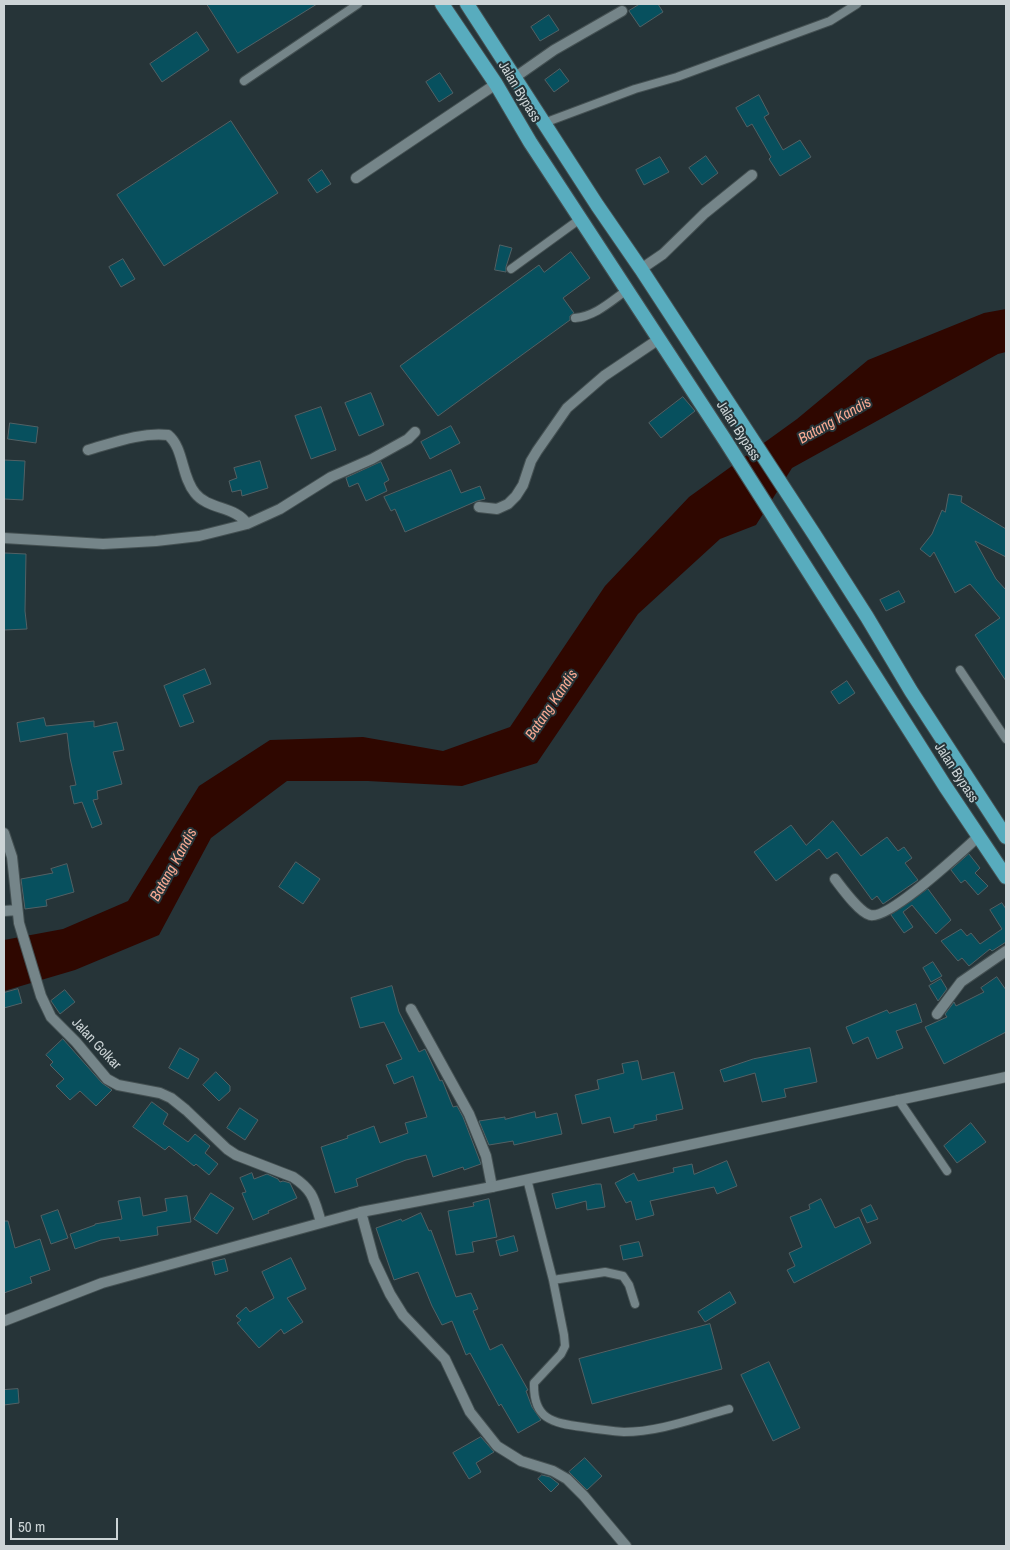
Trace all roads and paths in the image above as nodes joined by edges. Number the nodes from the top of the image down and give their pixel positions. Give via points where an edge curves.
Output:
1 (358, 4) edge
2 (442, 4) edge
3 (467, 4) edge
4 (857, 4) edge
5 (622, 11) dead end
6 (514, 78) junction
7 (244, 81) dead end
8 (496, 84) junction
9 (544, 123) junction
10 (752, 175) dead end
11 (356, 178) dead end
12 (580, 219) junction
13 (511, 269) dead end
14 (641, 269) junction
15 (627, 290) junction
16 (575, 318) dead end
17 (659, 339) junction
18 (414, 432) dead end
19 (88, 450) dead end
20 (479, 507) dead end
21 (247, 524) junction
22 (4, 538) edge
23 (960, 670) dead end
24 (1006, 738) edge
25 (964, 774) junction
26 (945, 786) junction
27 (1004, 829) edge
28 (4, 833) edge
29 (978, 837) junction
30 (1006, 877) edge
31 (835, 879) dead end
32 (17, 910) junction
33 (4, 911) edge
34 (1006, 951) edge
35 (412, 1009) dead end
36 (937, 1014) dead end
37 (1006, 1077) edge
38 (898, 1099) junction
39 (947, 1171) dead end
40 (528, 1179) junction
41 (492, 1187) junction
42 (361, 1212) junction
43 (321, 1222) junction
44 (553, 1280) junction
45 (635, 1304) dead end
46 (4, 1321) edge
47 (729, 1409) dead end
48 (626, 1546) edge

1 - 7 lane
2 - 8 highway, Jalan Bypass
3 - 6 highway, Jalan Bypass
4 - 9 lane via 830,21
5 - 6 street via 554,50
6 - 9 highway, Jalan Bypass
8 - 11 street
8 - 12 highway, Jalan Bypass
9 - 14 highway, Jalan Bypass
10 - 14 street via 705,213 663,254
12 - 13 lane
12 - 15 highway, Jalan Bypass
14 - 25 highway, Jalan Bypass via 814,534
15 - 16 lane via 594,313
15 - 17 highway, Jalan Bypass
17 - 20 street via 604,376 567,408 537,451 523,485 508,504 497,509
17 - 26 highway, Jalan Bypass
18 - 21 street via 408,439 372,459 331,477
19 - 21 street via 138,437 168,435 177,445 184,475 196,495 204,502 242,517
21 - 22 street via 199,536 156,541 102,544
23 - 24 lane
25 - 26 highway
25 - 27 highway, Jalan Bypass
26 - 29 highway, Jalan Bypass
28 - 32 street, Jalan Golkar via 12,857
29 - 30 highway, Jalan Bypass
29 - 31 street via 903,901 879,915 863,912
32 - 33 street
32 - 43 street, Jalan Golkar via 41,996 51,1016 107,1078 118,1085 171,1098 236,1155 293,1177 312,1194
34 - 36 street via 961,982
35 - 41 street via 469,1114 486,1156
37 - 38 street
38 - 39 lane
38 - 40 street
40 - 41 street
40 - 44 lane
41 - 42 street
42 - 43 street
42 - 48 street via 374,1260 390,1294 403,1315 445,1359 470,1412 498,1446 521,1461 568,1479
43 - 46 street via 102,1283
44 - 45 lane via 605,1272 623,1276
44 - 47 lane via 565,1346 534,1383 538,1408 546,1417 556,1423 625,1432 656,1428

